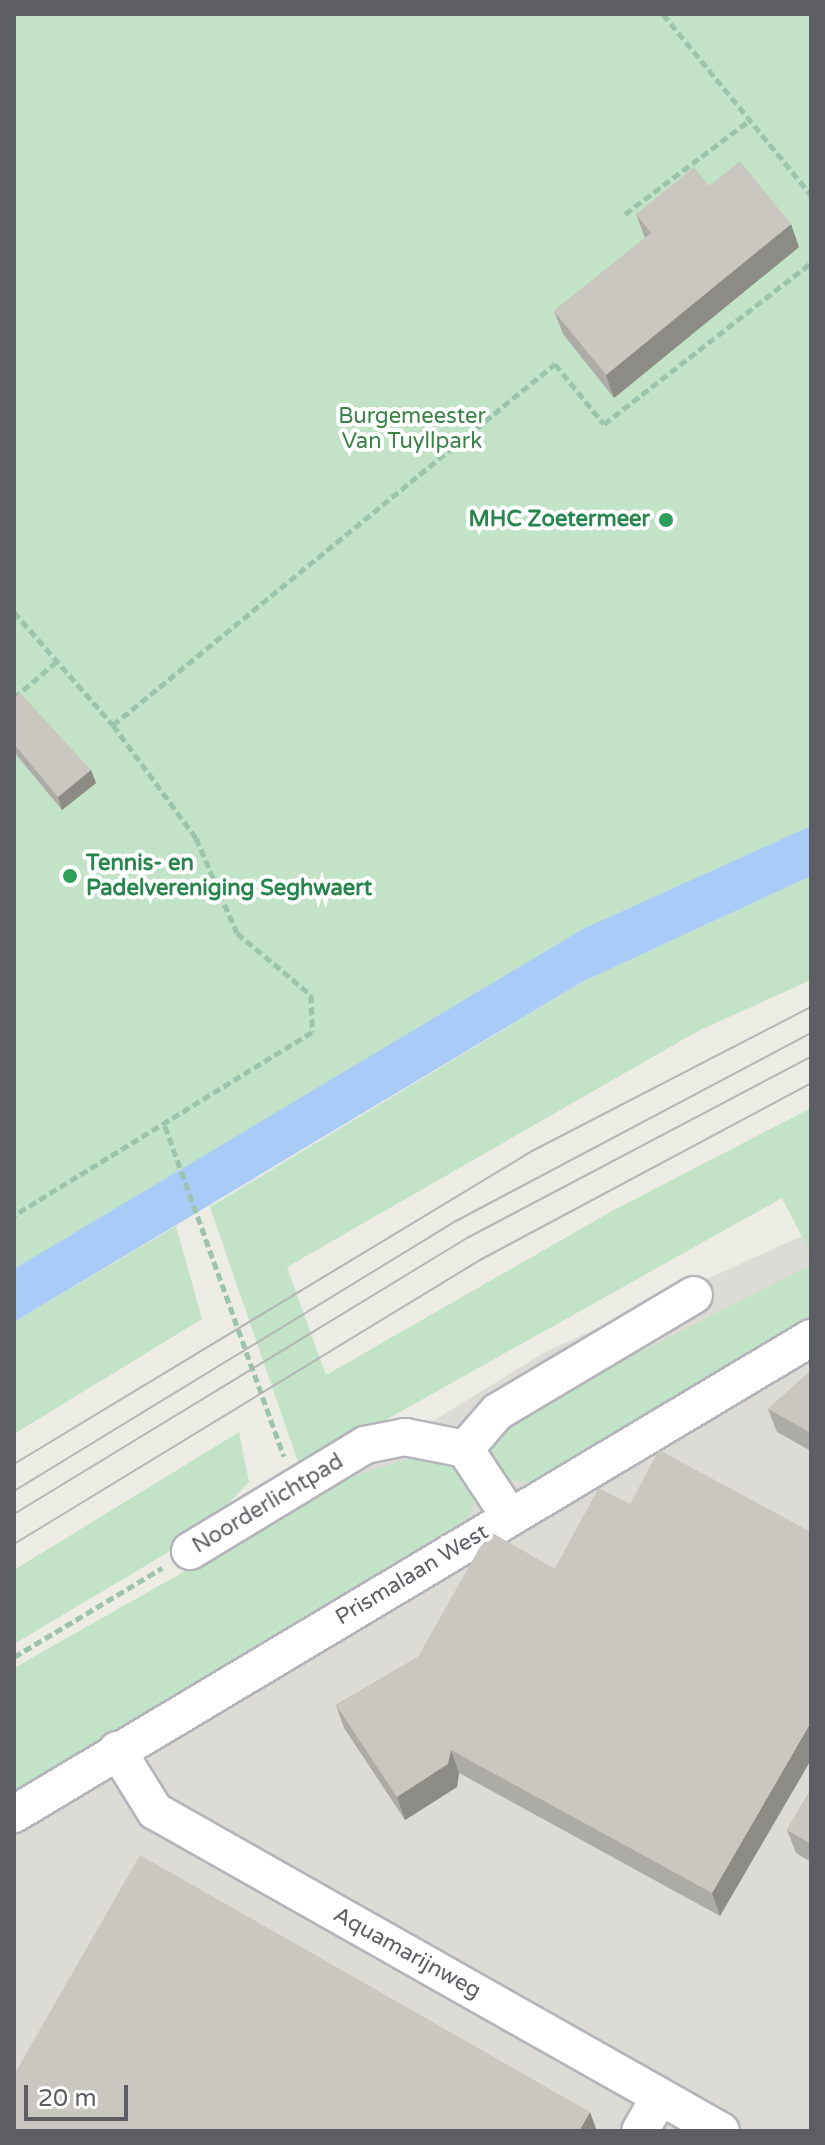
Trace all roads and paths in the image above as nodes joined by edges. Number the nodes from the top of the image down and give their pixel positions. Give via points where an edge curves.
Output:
1 (663, 14) edge
2 (750, 120) junction
3 (811, 195) edge
4 (625, 214) dead end
5 (811, 263) edge
6 (14, 612) edge
7 (55, 663) junction
8 (14, 698) edge
9 (115, 727) junction
10 (165, 1126) junction
11 (14, 1215) edge
12 (694, 1295) dead end
13 (811, 1338) edge
14 (465, 1449) junction
15 (295, 1485) junction
16 (510, 1517) junction
17 (190, 1551) joint
18 (14, 1657) edge
19 (117, 1750) junction
20 (14, 1814) edge
21 (660, 2097) junction
22 (640, 2131) edge
23 (721, 2131) edge

1 - 2 path
2 - 3 path
2 - 4 path
5 - 9 path via 604,424 555,364
6 - 7 path
7 - 8 path
7 - 9 path
9 - 10 path via 196,838 237,933 311,995 312,1032
10 - 11 path
10 - 15 path
12 - 14 street via 497,1412
13 - 16 street, Prismalaan West
14 - 15 street, Noorderlichtpad via 405,1437 365,1445
14 - 16 street
15 - 17 street, Noorderlichtpad
16 - 19 street, Prismalaan West
17 - 18 path, Noorderlichtpad
19 - 20 street, Prismalaan West
19 - 21 street, Aquamarijnweg via 155,1811
21 - 22 street
21 - 23 street, Aquamarijnweg

